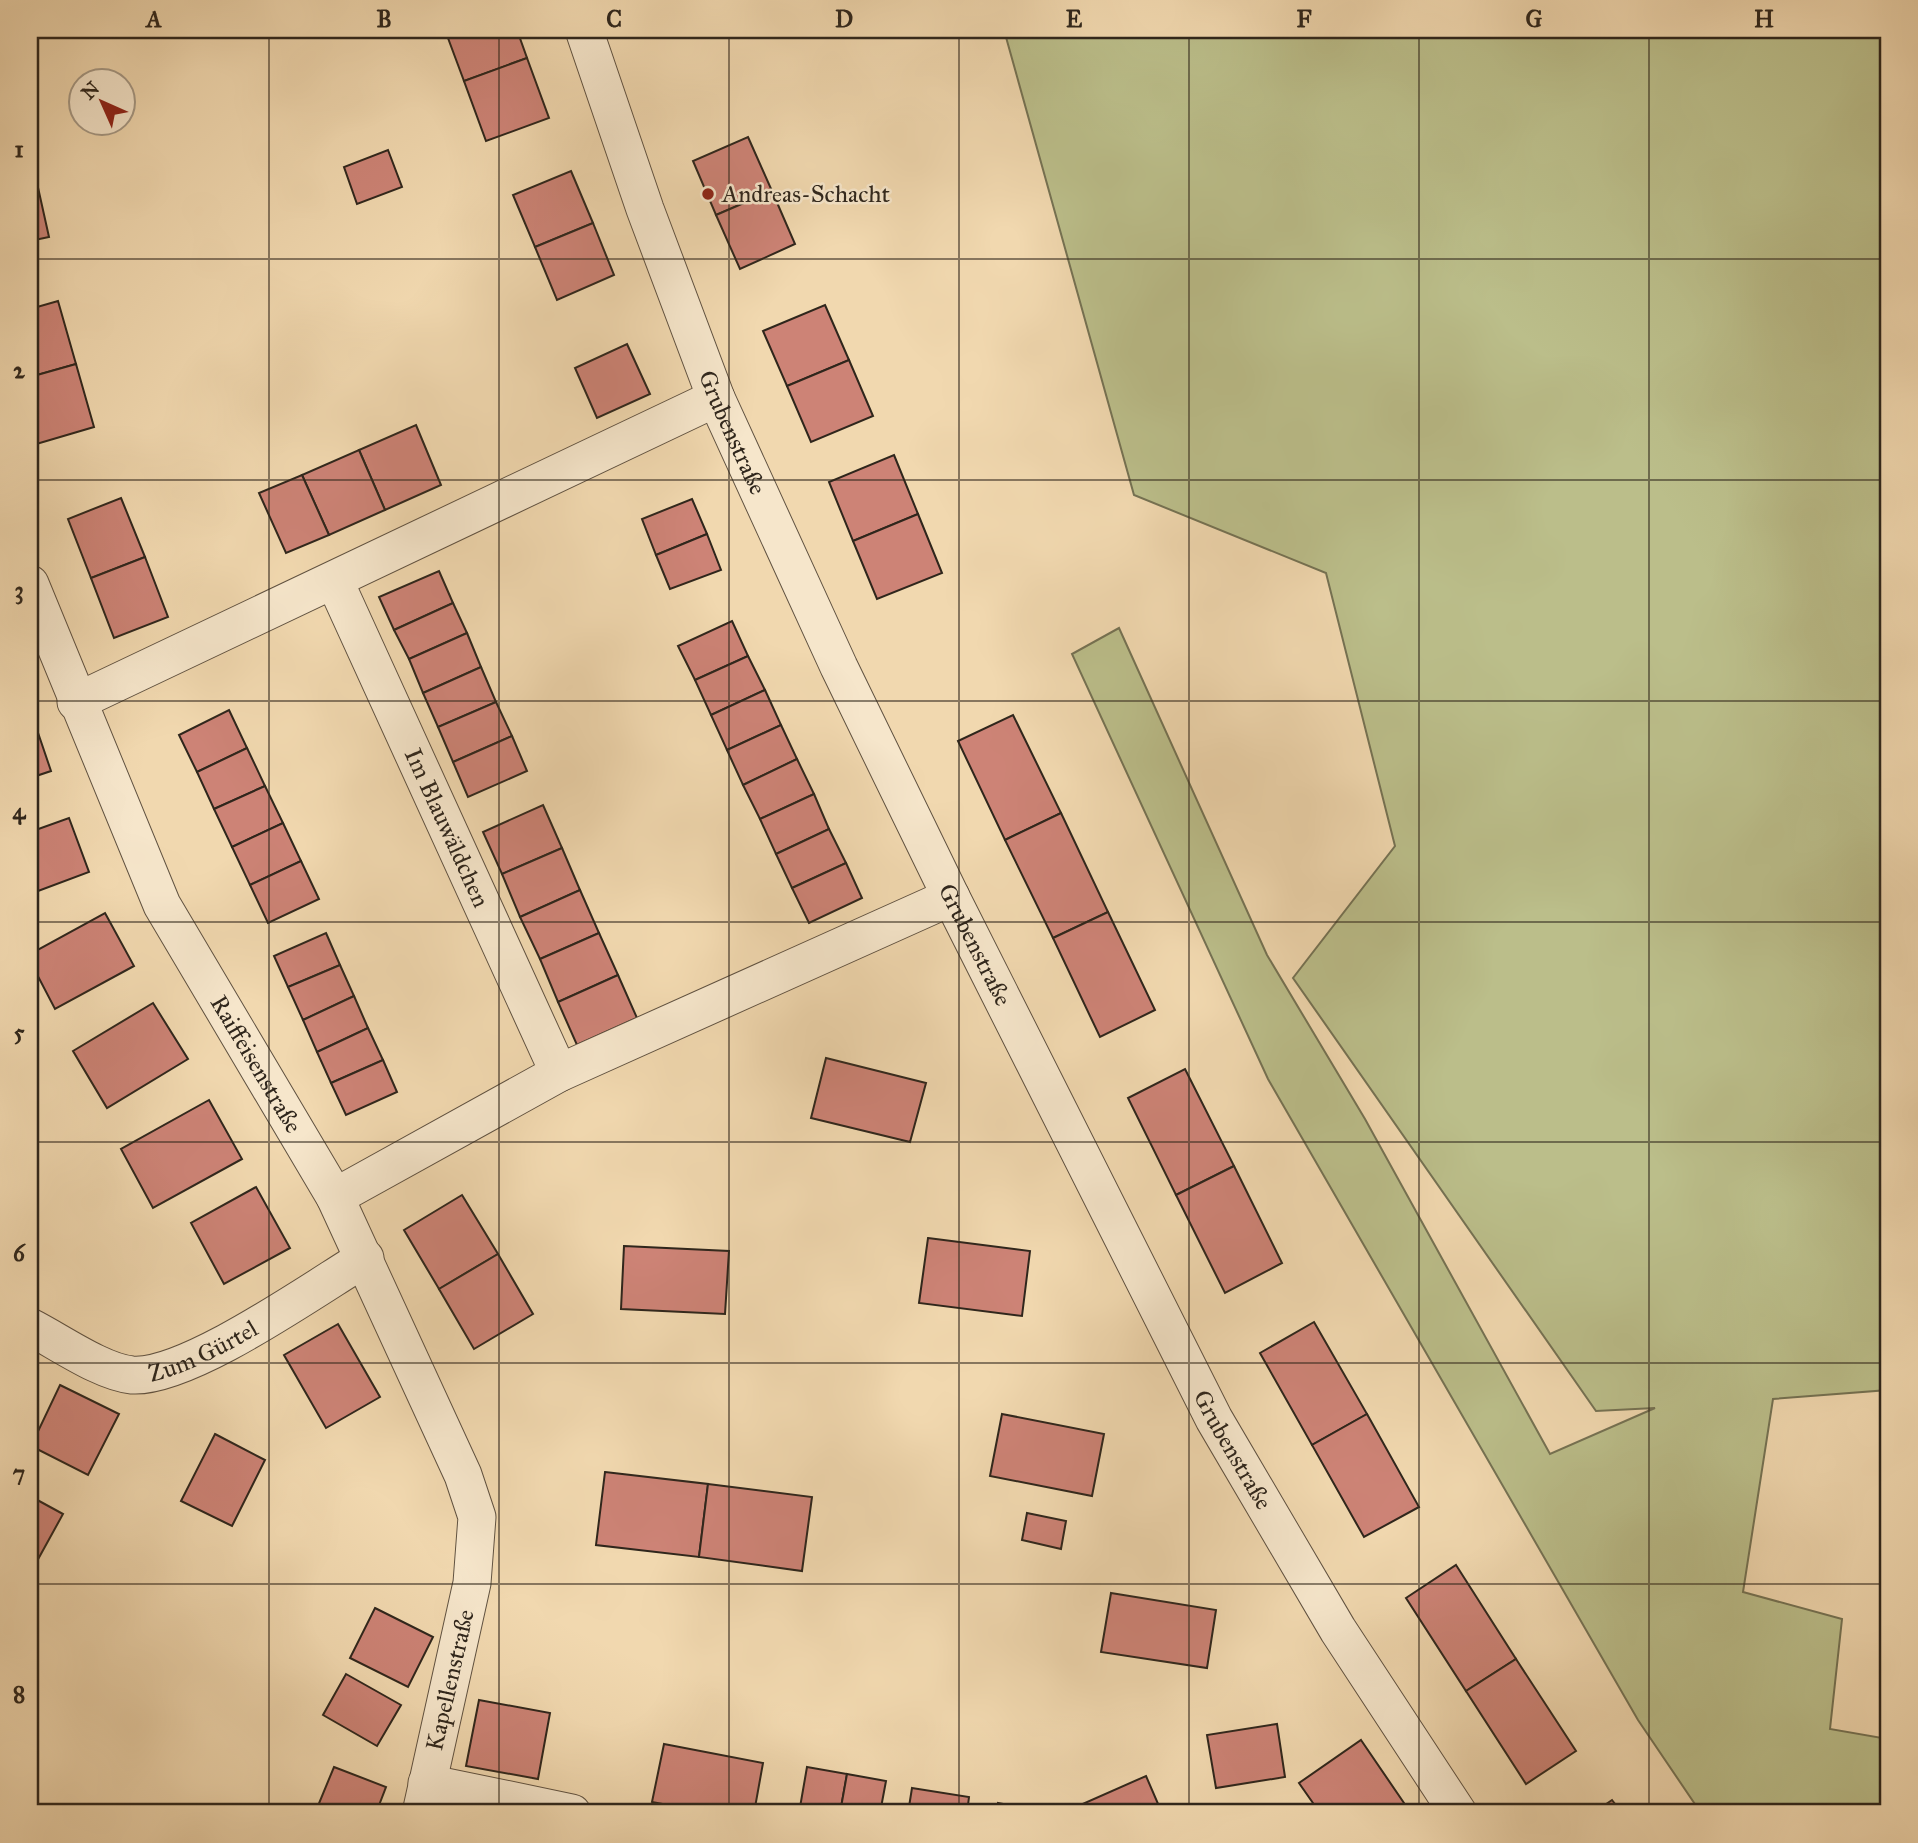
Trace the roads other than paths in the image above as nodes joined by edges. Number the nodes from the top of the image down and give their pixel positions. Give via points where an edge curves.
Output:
1 (584, 30) edge
2 (716, 398) junction
3 (335, 582) junction
4 (30, 584) edge
5 (76, 702) junction
6 (951, 897) junction
7 (559, 1073) junction
8 (335, 1197) junction
9 (365, 1258) junction
10 (30, 1327) edge
11 (476, 1545) joint
12 (424, 1798) edge
13 (572, 1813) edge
14 (1458, 1813) edge

1 - 2 street, Grubenstraße
2 - 3 street
2 - 6 street, Grubenstraße
3 - 5 street
3 - 7 street, Im Blauwäldchen
4 - 5 street, Raiffeisenstraße
5 - 8 street, Raiffeisenstraße via 162,905
6 - 7 street
6 - 14 street, Grubenstraße via 1214,1419 1338,1630
7 - 8 street
8 - 9 street, Raiffeisenstraße
9 - 10 street, Zum Gürtel via 195,1360 154,1373 131,1375
9 - 11 street, Raiffeisenstraße via 463,1475 477,1517
11 - 12 street, Kapellenstraße via 472,1583
12 - 13 street

